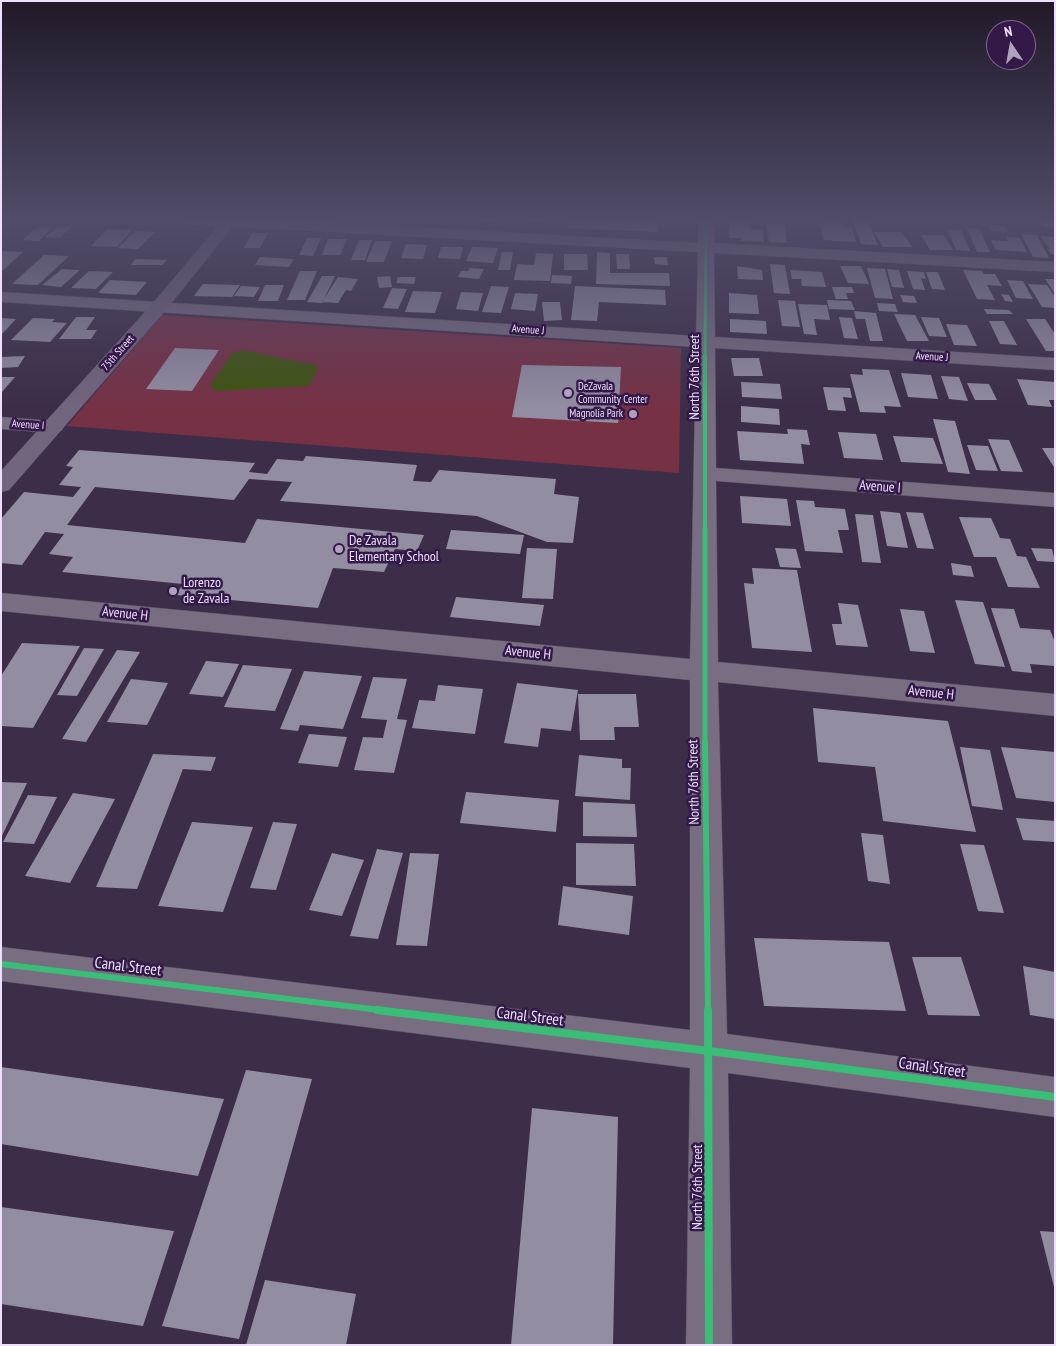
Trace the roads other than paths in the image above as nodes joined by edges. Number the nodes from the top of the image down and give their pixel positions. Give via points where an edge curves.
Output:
1 (180, 282) edge
2 (706, 282) edge
3 (1, 297) edge
4 (159, 307) junction
5 (706, 342) junction
6 (1055, 364) edge
7 (1, 422) edge
8 (54, 426) junction
9 (706, 474) junction
10 (1, 485) edge
11 (1055, 500) edge
12 (1, 602) edge
13 (704, 670) junction
14 (1055, 705) edge
15 (1, 964) edge
16 (709, 1051) junction
17 (1055, 1097) edge
18 (709, 1345) edge

1 - 4 main road, 75th Street
2 - 5 street, North 76th Street
3 - 4 street, Avenue J
4 - 5 street, Avenue J
4 - 8 main road, 75th Street
5 - 6 street, Avenue J
5 - 9 street, North 76th Street
7 - 8 street, Avenue I
8 - 10 main road, 75th Street
9 - 11 street, Avenue I
9 - 13 street, North 76th Street
12 - 13 street, Avenue H
13 - 14 street, Avenue H
13 - 16 street, North 76th Street
15 - 16 street, Canal Street
16 - 17 street, Canal Street
16 - 18 street, North 76th Street

